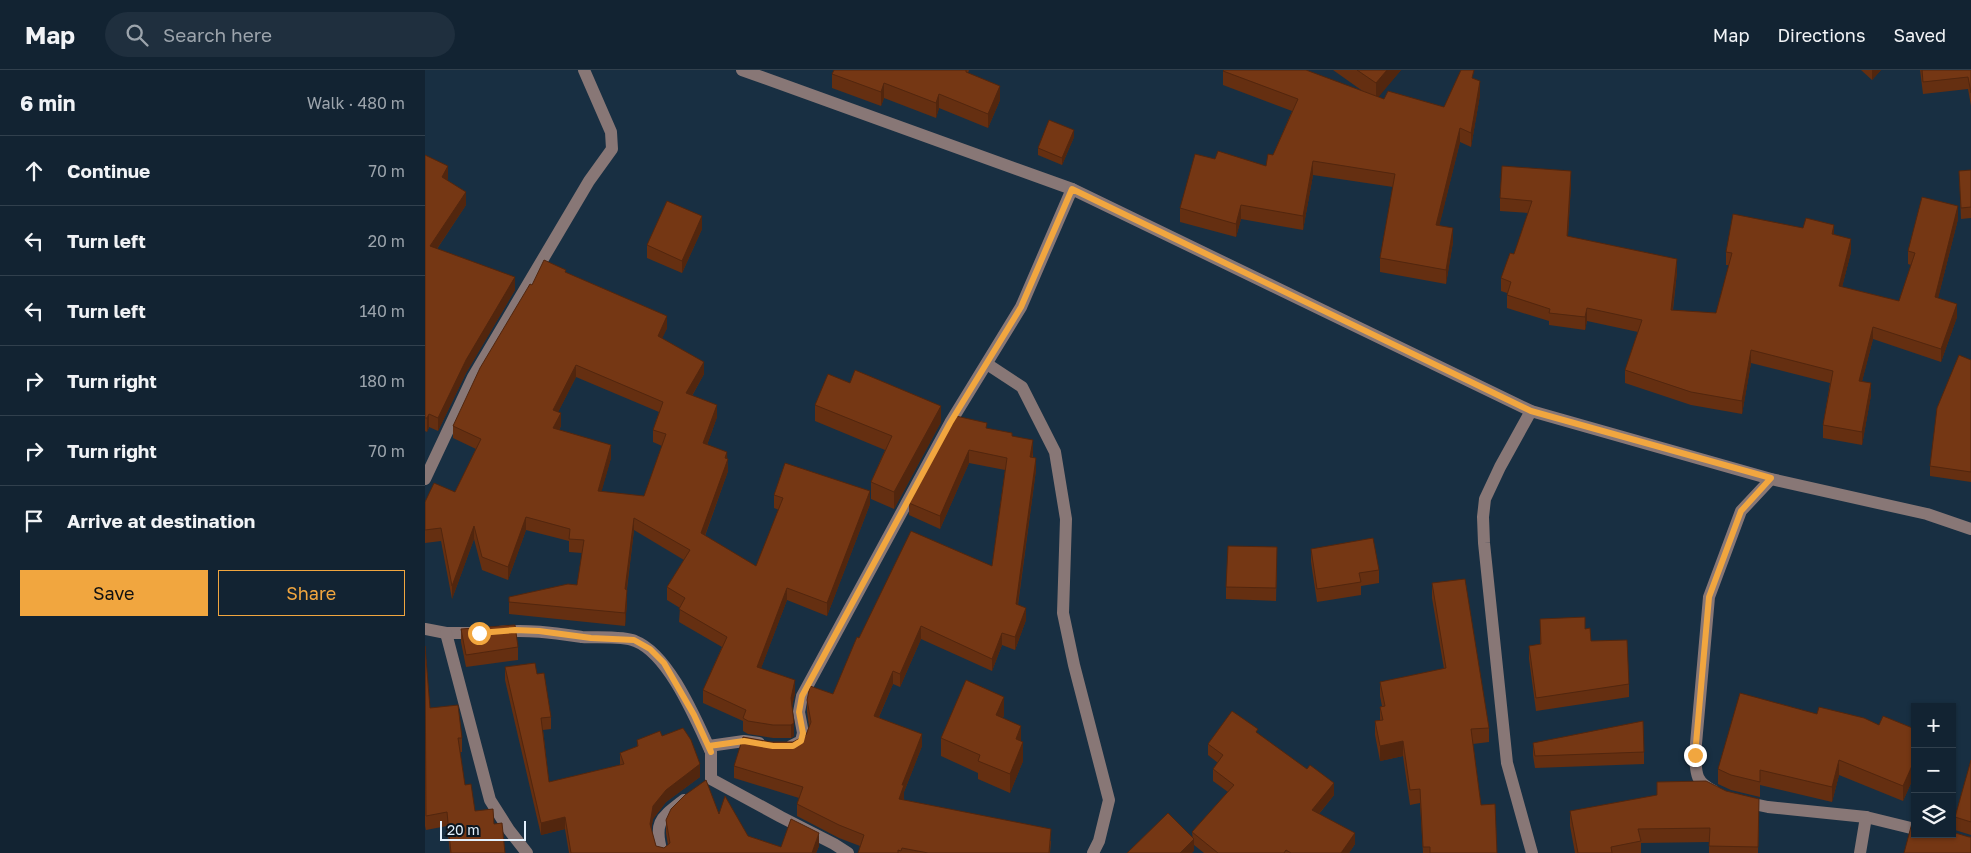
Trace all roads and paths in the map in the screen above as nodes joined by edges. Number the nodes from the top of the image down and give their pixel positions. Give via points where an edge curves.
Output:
1 (584, 70) edge
2 (743, 70) edge
3 (1072, 189) junction
4 (987, 364) junction
5 (1531, 411) junction
6 (1771, 478) junction
7 (425, 479) edge
8 (1971, 529) edge
9 (425, 629) edge
10 (446, 633) junction
11 (711, 752) junction
12 (711, 779) junction
13 (1866, 817) junction
14 (1911, 828) edge
15 (527, 853) edge
16 (662, 853) edge
17 (848, 853) edge
18 (1093, 853) edge
19 (1532, 853) edge
20 (1860, 853) edge

1 - 7 street via 611,132 612,149 589,181 473,377
2 - 3 street
3 - 4 street via 1021,307
3 - 5 street
4 - 11 street via 950,423 802,696 799,712 803,733 801,741 793,746 744,741 709,746
4 - 18 street via 1021,387 1055,452 1066,519 1063,613 1073,665 1109,800
5 - 6 street
5 - 19 street via 1499,467 1485,499 1483,517 1507,763
6 - 8 street via 1927,514
6 - 13 street via 1741,511 1709,597 1696,772 1704,786 1728,798 1768,808
9 - 10 street
10 - 11 street via 523,631 634,640 650,649 664,663
10 - 15 street via 490,800
11 - 12 street
12 - 16 street via 661,820 657,829
12 - 17 street
13 - 14 street
13 - 20 street

